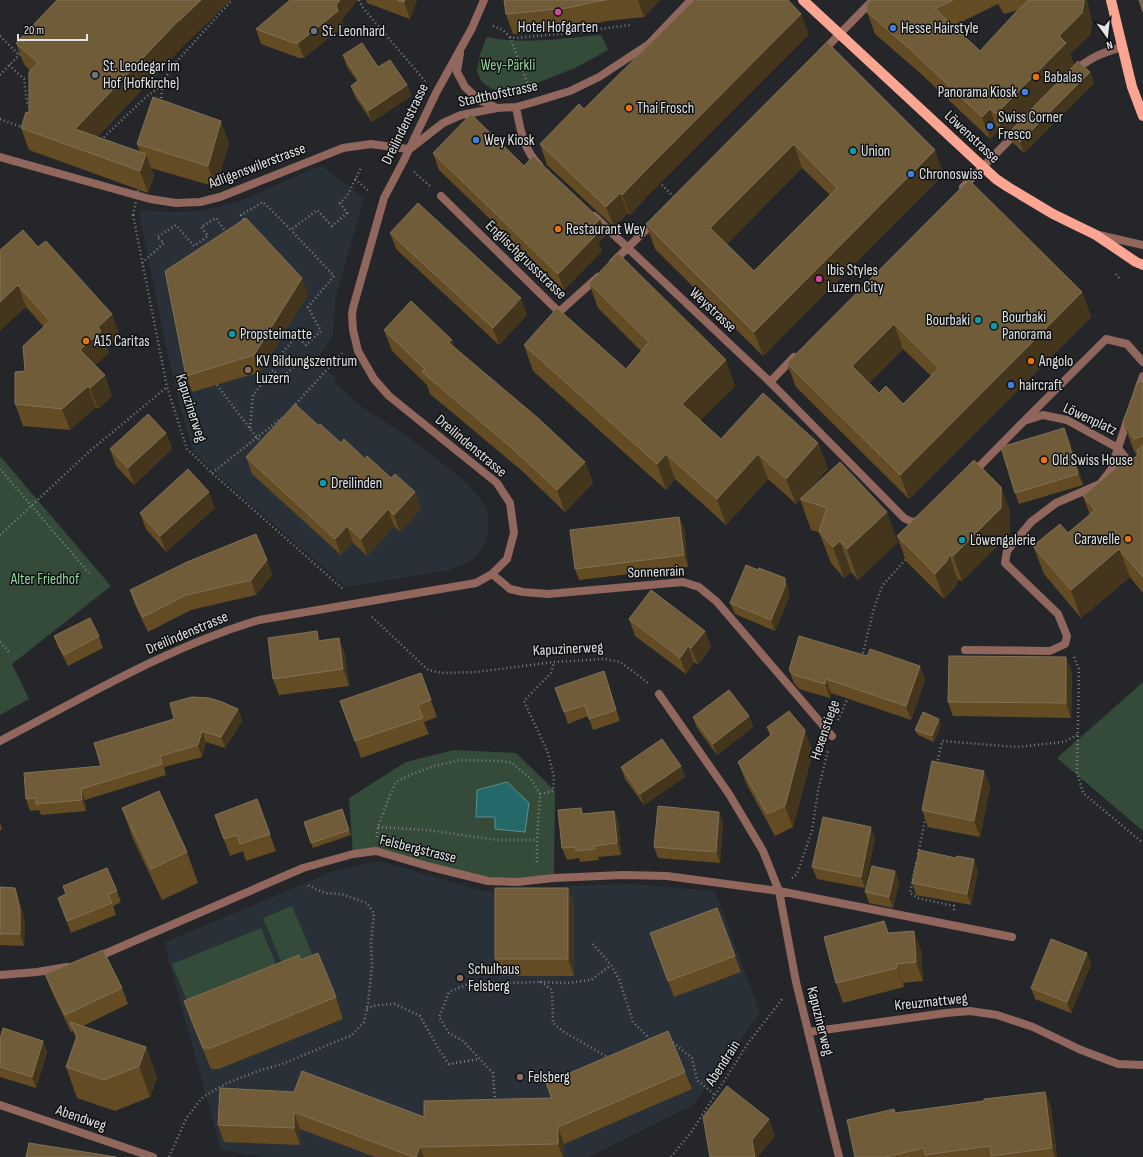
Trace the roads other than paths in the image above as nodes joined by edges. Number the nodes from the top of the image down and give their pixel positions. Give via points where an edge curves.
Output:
1 (484, 0) edge
2 (691, 0) edge
3 (803, 0) edge
4 (873, 0) edge
5 (1111, 0) edge
6 (839, 34) junction
7 (461, 46) junction
8 (1122, 47) junction
9 (818, 56) edge
10 (1070, 77) edge
11 (516, 107) junction
12 (497, 108) junction
13 (1143, 116) edge
14 (1026, 122) edge
15 (408, 149) junction
16 (0, 157) edge
17 (982, 167) junction
18 (548, 173) edge
19 (959, 191) edge
20 (441, 196) road end
21 (676, 200) edge
22 (588, 211) edge
23 (1096, 235) junction
24 (1143, 245) edge
25 (628, 249) junction
26 (1143, 265) edge
27 (797, 354) edge
28 (1143, 362) edge
29 (1143, 376) edge
30 (770, 382) junction
31 (1135, 397) edge
32 (1130, 412) edge
33 (1024, 421) junction
34 (1118, 448) junction
35 (965, 481) edge
36 (1143, 481) edge
37 (928, 517) edge
38 (492, 574) junction
39 (965, 650) dead end
40 (659, 694) road end
41 (832, 736) road end
42 (0, 741) edge
43 (779, 891) junction
44 (1012, 937) dead end
45 (0, 975) edge
46 (809, 1032) junction
47 (1143, 1065) edge
48 (0, 1105) edge
49 (153, 1157) edge
50 (839, 1157) edge

1 - 7 street, Dreilindenstrasse
2 - 11 street, Stadthofstrasse via 649,44 600,77 570,91
3 - 6 main road, Löwenstrasse
4 - 6 street
5 - 8 main road
6 - 9 street
6 - 17 main road, Löwenstrasse
7 - 12 street, Dreilindenstrasse via 457,72 465,87 479,100
7 - 15 street, Dreilindenstrasse
8 - 10 street via 1096,56 1080,66
8 - 13 main road via 1132,87
11 - 12 street, Stadthofstrasse
11 - 18 street via 523,141 531,156
12 - 15 street, Stadthofstrasse via 461,115 443,123
14 - 17 street
15 - 16 street, Adligenswilerstrasse via 371,144 343,148 220,197 184,203 150,199
15 - 38 street, Dreilindenstrasse via 384,198 357,293 352,314 354,340 374,380 497,483 510,503 514,533 507,559
17 - 19 street
17 - 23 main road, Löwenstrasse via 1008,188
20 - 25 street, Englischgrussstrasse via 559,312
21 - 25 street, Englischgrussstrasse
22 - 25 street, Weystrasse
23 - 24 street
23 - 26 main road, Löwenstrasse
25 - 30 street, Weystrasse
27 - 30 street
28 - 33 street, Löwenplatz via 1127,344 1106,339
29 - 31 street
30 - 37 street, Weystrasse via 904,518 912,522
32 - 34 street, Löwenplatz
33 - 34 street, Löwenplatz via 1043,415 1067,420
33 - 35 street, Löwenplatz
34 - 36 street
34 - 39 street via 1112,470 1100,484 1056,503 1031,522 1007,551 1006,564 1058,614 1067,636 1065,644 1050,651
38 - 41 street, Sonnenrain via 510,589 548,594 683,582 699,587 717,602
38 - 42 street, Dreilindenstrasse via 476,583 259,620 233,628 167,654
40 - 43 street, Kapuzinerweg via 729,794 763,851
43 - 44 street
43 - 45 street, Felsbergstrasse via 667,876 623,875 517,882 488,881 376,851 353,854 303,868 81,964 37,972
43 - 46 street, Kapuzinerweg via 796,982
46 - 47 street, Kreuzmattweg via 970,1011 997,1015 1033,1027 1118,1064
46 - 50 street, Kapuzinerweg
48 - 49 street, Abendweg

